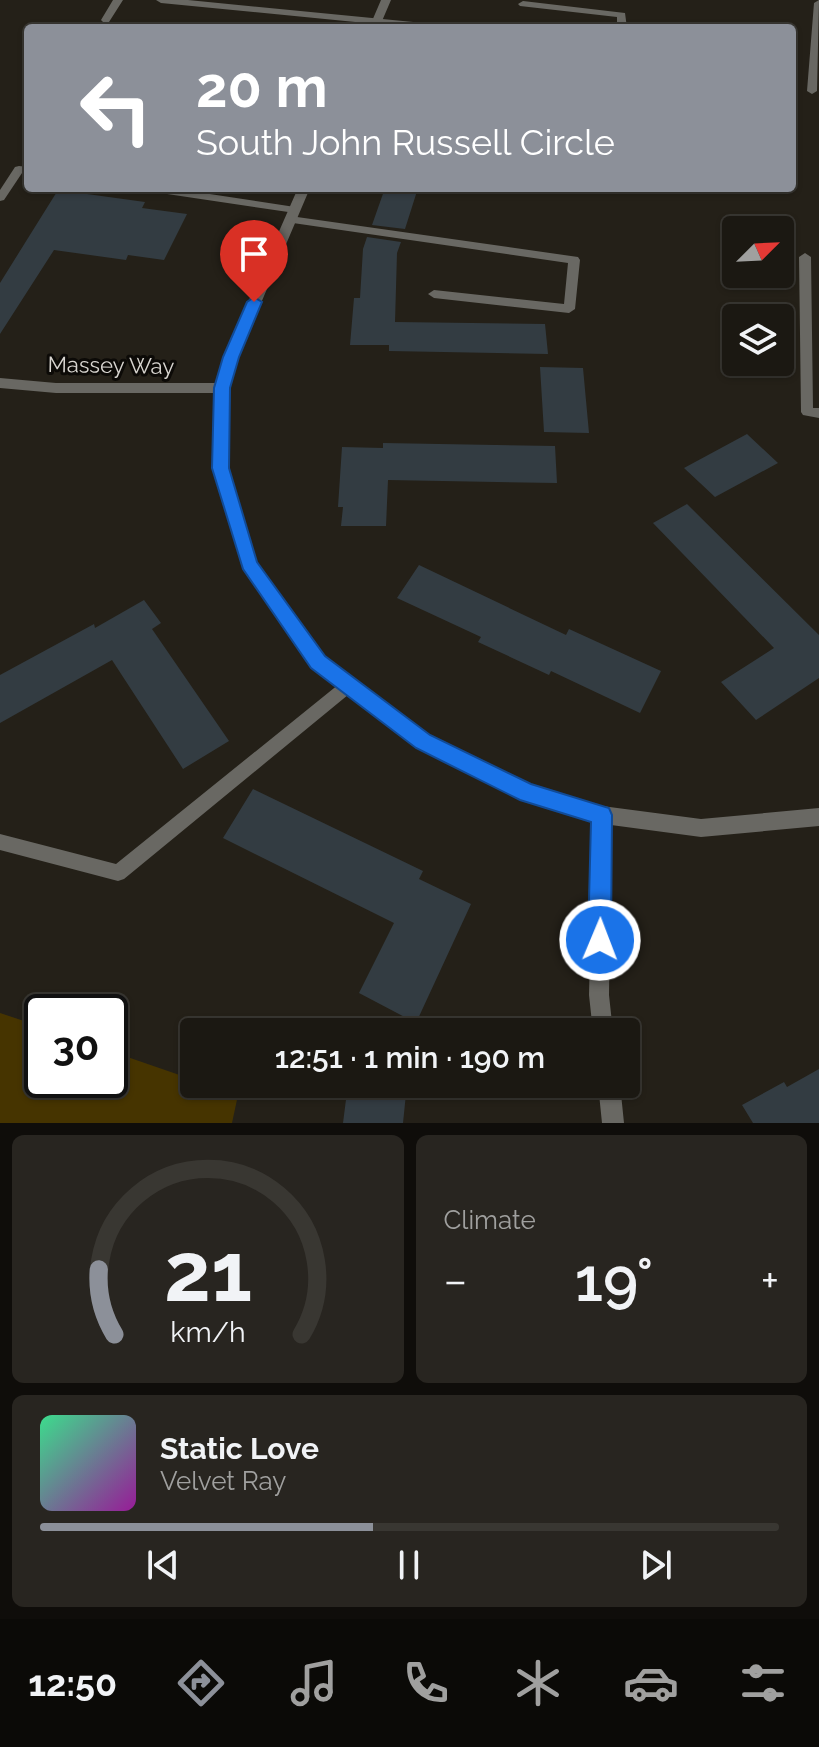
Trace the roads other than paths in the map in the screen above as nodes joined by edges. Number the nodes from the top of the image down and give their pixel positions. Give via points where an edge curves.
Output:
1 (118, 0) edge
2 (161, 0) edge
3 (386, 0) edge
4 (819, 3) edge
5 (523, 4) dead end
6 (106, 20) dead end
7 (366, 24) edge
8 (375, 24) edge
9 (622, 24) edge
10 (812, 91) dead end
11 (24, 170) edge
12 (168, 192) edge
13 (302, 192) edge
14 (0, 198) edge
15 (292, 215) junction
16 (805, 257) dead end
17 (434, 294) dead end
18 (0, 383) edge
19 (222, 388) junction
20 (819, 413) edge
21 (349, 685) junction
22 (602, 815) junction
23 (819, 817) edge
24 (0, 842) edge
25 (601, 1018) edge
26 (610, 1098) edge
27 (613, 1123) edge

1 - 6 lane
2 - 7 lane
3 - 8 street
4 - 10 lane
5 - 9 lane via 622,15
11 - 14 lane via 19,169
12 - 15 lane
13 - 15 street
15 - 17 lane via 574,260 569,309
15 - 19 street
16 - 20 lane via 807,412
18 - 19 street, Massey Way
19 - 21 street via 221,468 249,564 318,662
21 - 22 street via 423,742 527,793
21 - 24 lane via 118,873
22 - 23 street via 701,828
22 - 25 street
26 - 27 street

